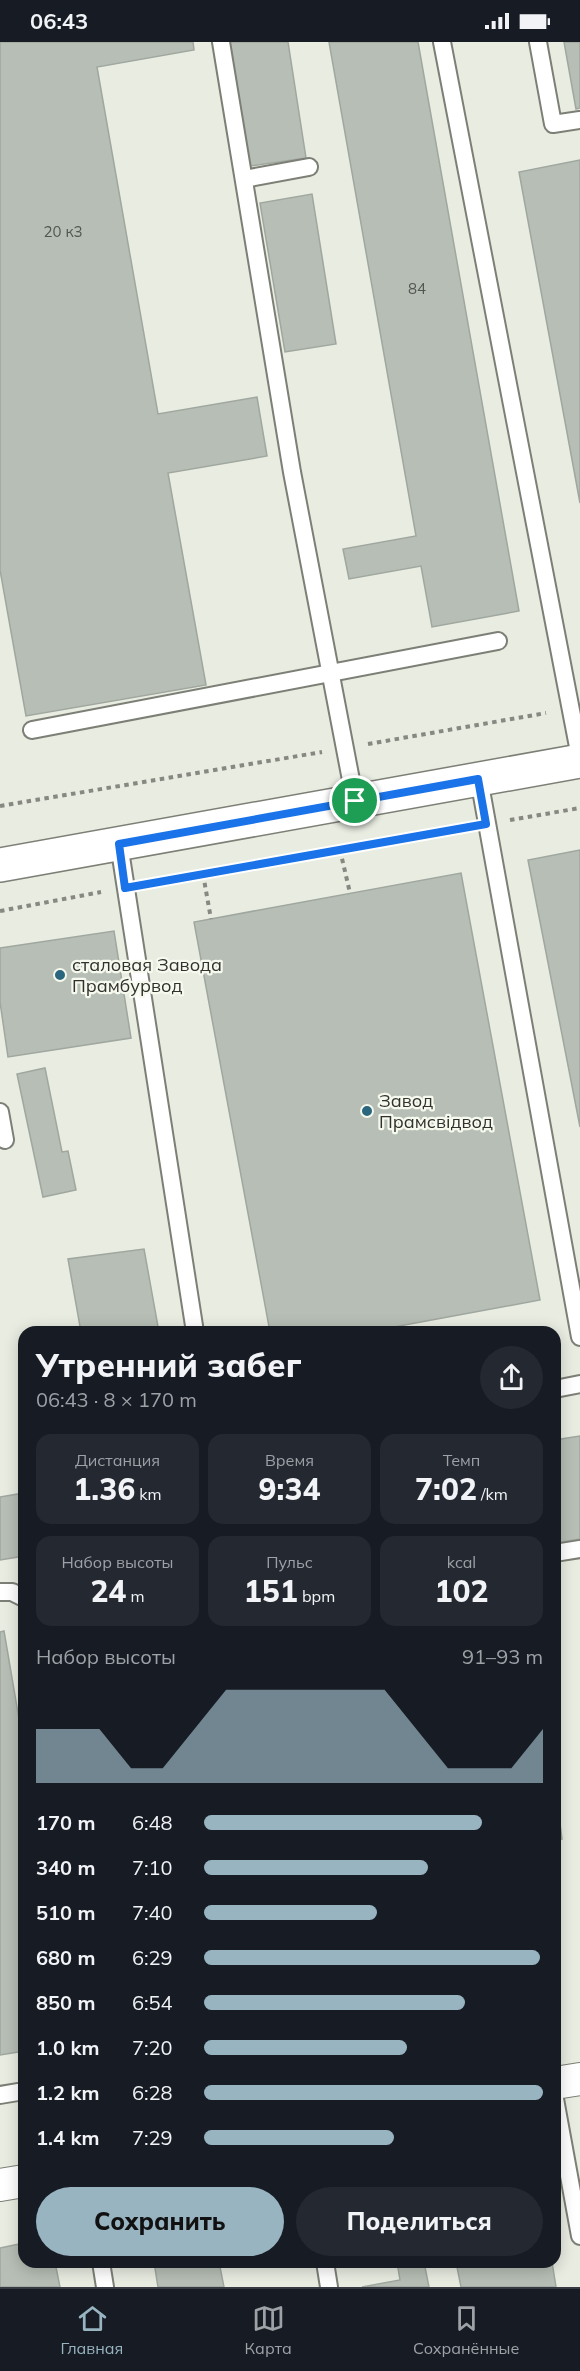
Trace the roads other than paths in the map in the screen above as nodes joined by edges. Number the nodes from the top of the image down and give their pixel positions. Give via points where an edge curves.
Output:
1 (221, 42) edge
2 (442, 42) edge
3 (538, 42) edge
4 (580, 120) edge
5 (309, 167) dead end
6 (244, 179) junction
7 (498, 641) dead end
8 (331, 673) junction
9 (32, 730) dead end
10 (580, 757) edge
11 (580, 762) edge
12 (478, 779) junction
13 (355, 801) junction
14 (119, 844) junction
15 (0, 865) edge
16 (0, 1112) edge
17 (5, 1140) dead end
18 (194, 1326) edge
19 (580, 1337) edge
20 (580, 1384) edge
21 (561, 1388) edge
22 (580, 1549) edge
23 (561, 1552) edge
24 (0, 1592) edge
25 (18, 1596) edge
26 (580, 2079) edge
27 (561, 2082) edge
28 (18, 2092) edge
29 (0, 2095) edge
30 (561, 2132) edge
31 (18, 2182) edge
32 (0, 2185) edge
33 (580, 2236) edge
34 (102, 2268) edge
35 (326, 2268) edge
36 (105, 2287) edge
37 (329, 2287) edge

1 - 6 lane
2 - 10 lane
3 - 4 lane via 553,124
5 - 6 lane
6 - 8 lane via 292,472
7 - 8 lane
8 - 9 lane
8 - 13 lane
11 - 12 street
12 - 13 street
12 - 19 lane
13 - 14 street
14 - 15 street
14 - 18 lane
16 - 17 lane
20 - 21 lane
22 - 23 lane
24 - 25 lane
26 - 27 street
28 - 29 lane
30 - 33 lane
31 - 32 street
34 - 36 lane
35 - 37 lane

